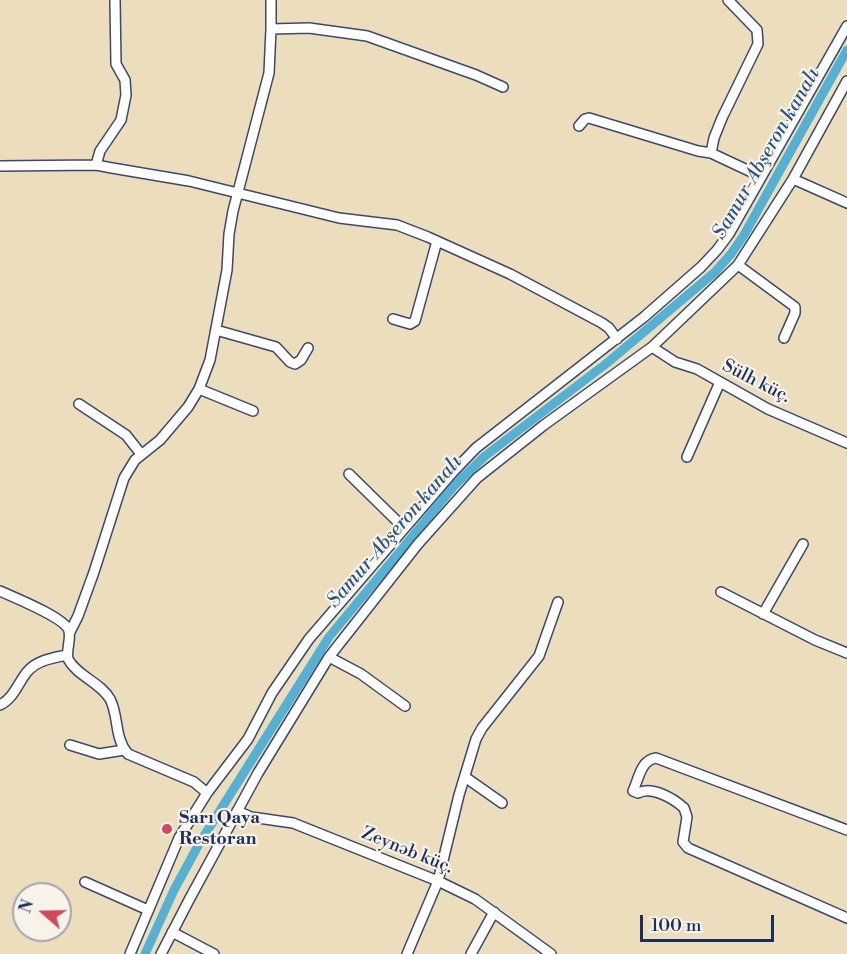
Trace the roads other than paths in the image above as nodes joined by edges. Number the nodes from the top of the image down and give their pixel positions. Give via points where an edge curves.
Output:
1 (115, 0) edge
2 (271, 0) edge
3 (728, 0) edge
4 (847, 26) edge
5 (272, 29) junction
6 (847, 81) edge
7 (503, 87) dead end
8 (579, 126) dead end
9 (711, 153) junction
10 (96, 165) junction
11 (0, 166) edge
12 (760, 176) junction
13 (792, 179) junction
14 (237, 194) junction
15 (847, 203) edge
16 (437, 241) junction
17 (738, 265) junction
18 (393, 319) dead end
19 (216, 330) junction
20 (784, 338) dead end
21 (617, 339) junction
22 (652, 347) junction
23 (308, 348) dead end
24 (720, 382) junction
25 (199, 389) junction
26 (80, 404) dead end
27 (254, 411) dead end
28 (847, 443) edge
29 (141, 454) junction
30 (687, 457) dead end
31 (349, 474) dead end
32 (404, 528) junction
33 (803, 544) dead end
34 (0, 591) edge
35 (721, 592) dead end
36 (558, 602) dead end
37 (763, 614) junction
38 (70, 632) junction
39 (847, 653) edge
40 (67, 655) junction
41 (329, 657) junction
42 (0, 705) edge
43 (405, 706) dead end
44 (70, 745) dead end
45 (124, 750) junction
46 (465, 777) junction
47 (207, 793) junction
48 (502, 803) dead end
49 (237, 811) junction
50 (847, 830) edge
51 (438, 881) junction
52 (85, 882) dead end
53 (148, 910) junction
54 (494, 912) junction
55 (847, 918) edge
56 (172, 932) junction
57 (130, 954) edge
58 (161, 954) edge
59 (214, 954) edge
60 (407, 954) edge
61 (471, 954) edge
62 (550, 954) edge

1 - 10 street via 116,64 126,95 121,120 100,151
2 - 5 street
3 - 9 street via 757,30 758,44 722,118
4 - 12 street
5 - 7 street via 309,28 367,36
5 - 14 street via 269,73
6 - 13 street
8 - 9 street via 589,118
9 - 12 street
10 - 11 street
10 - 14 street via 171,177
12 - 21 street via 717,250
13 - 15 street
13 - 17 street
14 - 16 street via 339,218 397,225
14 - 19 street
16 - 18 street via 415,321 410,324
16 - 21 street via 602,323
17 - 20 street via 795,307
17 - 22 street
19 - 23 street via 276,347 296,364
19 - 25 street
21 - 32 street via 476,448
22 - 24 street, Sülh küç.
22 - 41 street via 477,478 418,544
24 - 28 street, Sülh küç. via 768,409
24 - 30 street
25 - 27 street
25 - 29 street via 160,440
26 - 29 street via 126,435
29 - 38 street via 119,489 94,572
31 - 32 street
32 - 47 street via 309,639 266,702 241,750
33 - 37 street
34 - 38 street via 59,620
35 - 37 street
36 - 46 street via 539,656 482,728
37 - 39 street
38 - 40 street
40 - 42 street via 42,661 28,670 13,695
40 - 45 street via 75,669 110,699
41 - 43 street via 361,674
41 - 49 street
44 - 45 street via 99,754
45 - 47 street via 194,782
46 - 48 street
46 - 51 street
47 - 53 street via 179,838
49 - 51 street, Zeynəb küç. via 293,823
49 - 56 street
50 - 55 street via 657,758 645,764 633,791 647,790 684,808 687,817 683,842 688,848
51 - 54 street, Zeynəb küç.
51 - 60 street
52 - 53 street
53 - 57 street
54 - 61 street
54 - 62 street, Zeynəb küç.
56 - 58 street
56 - 59 street

